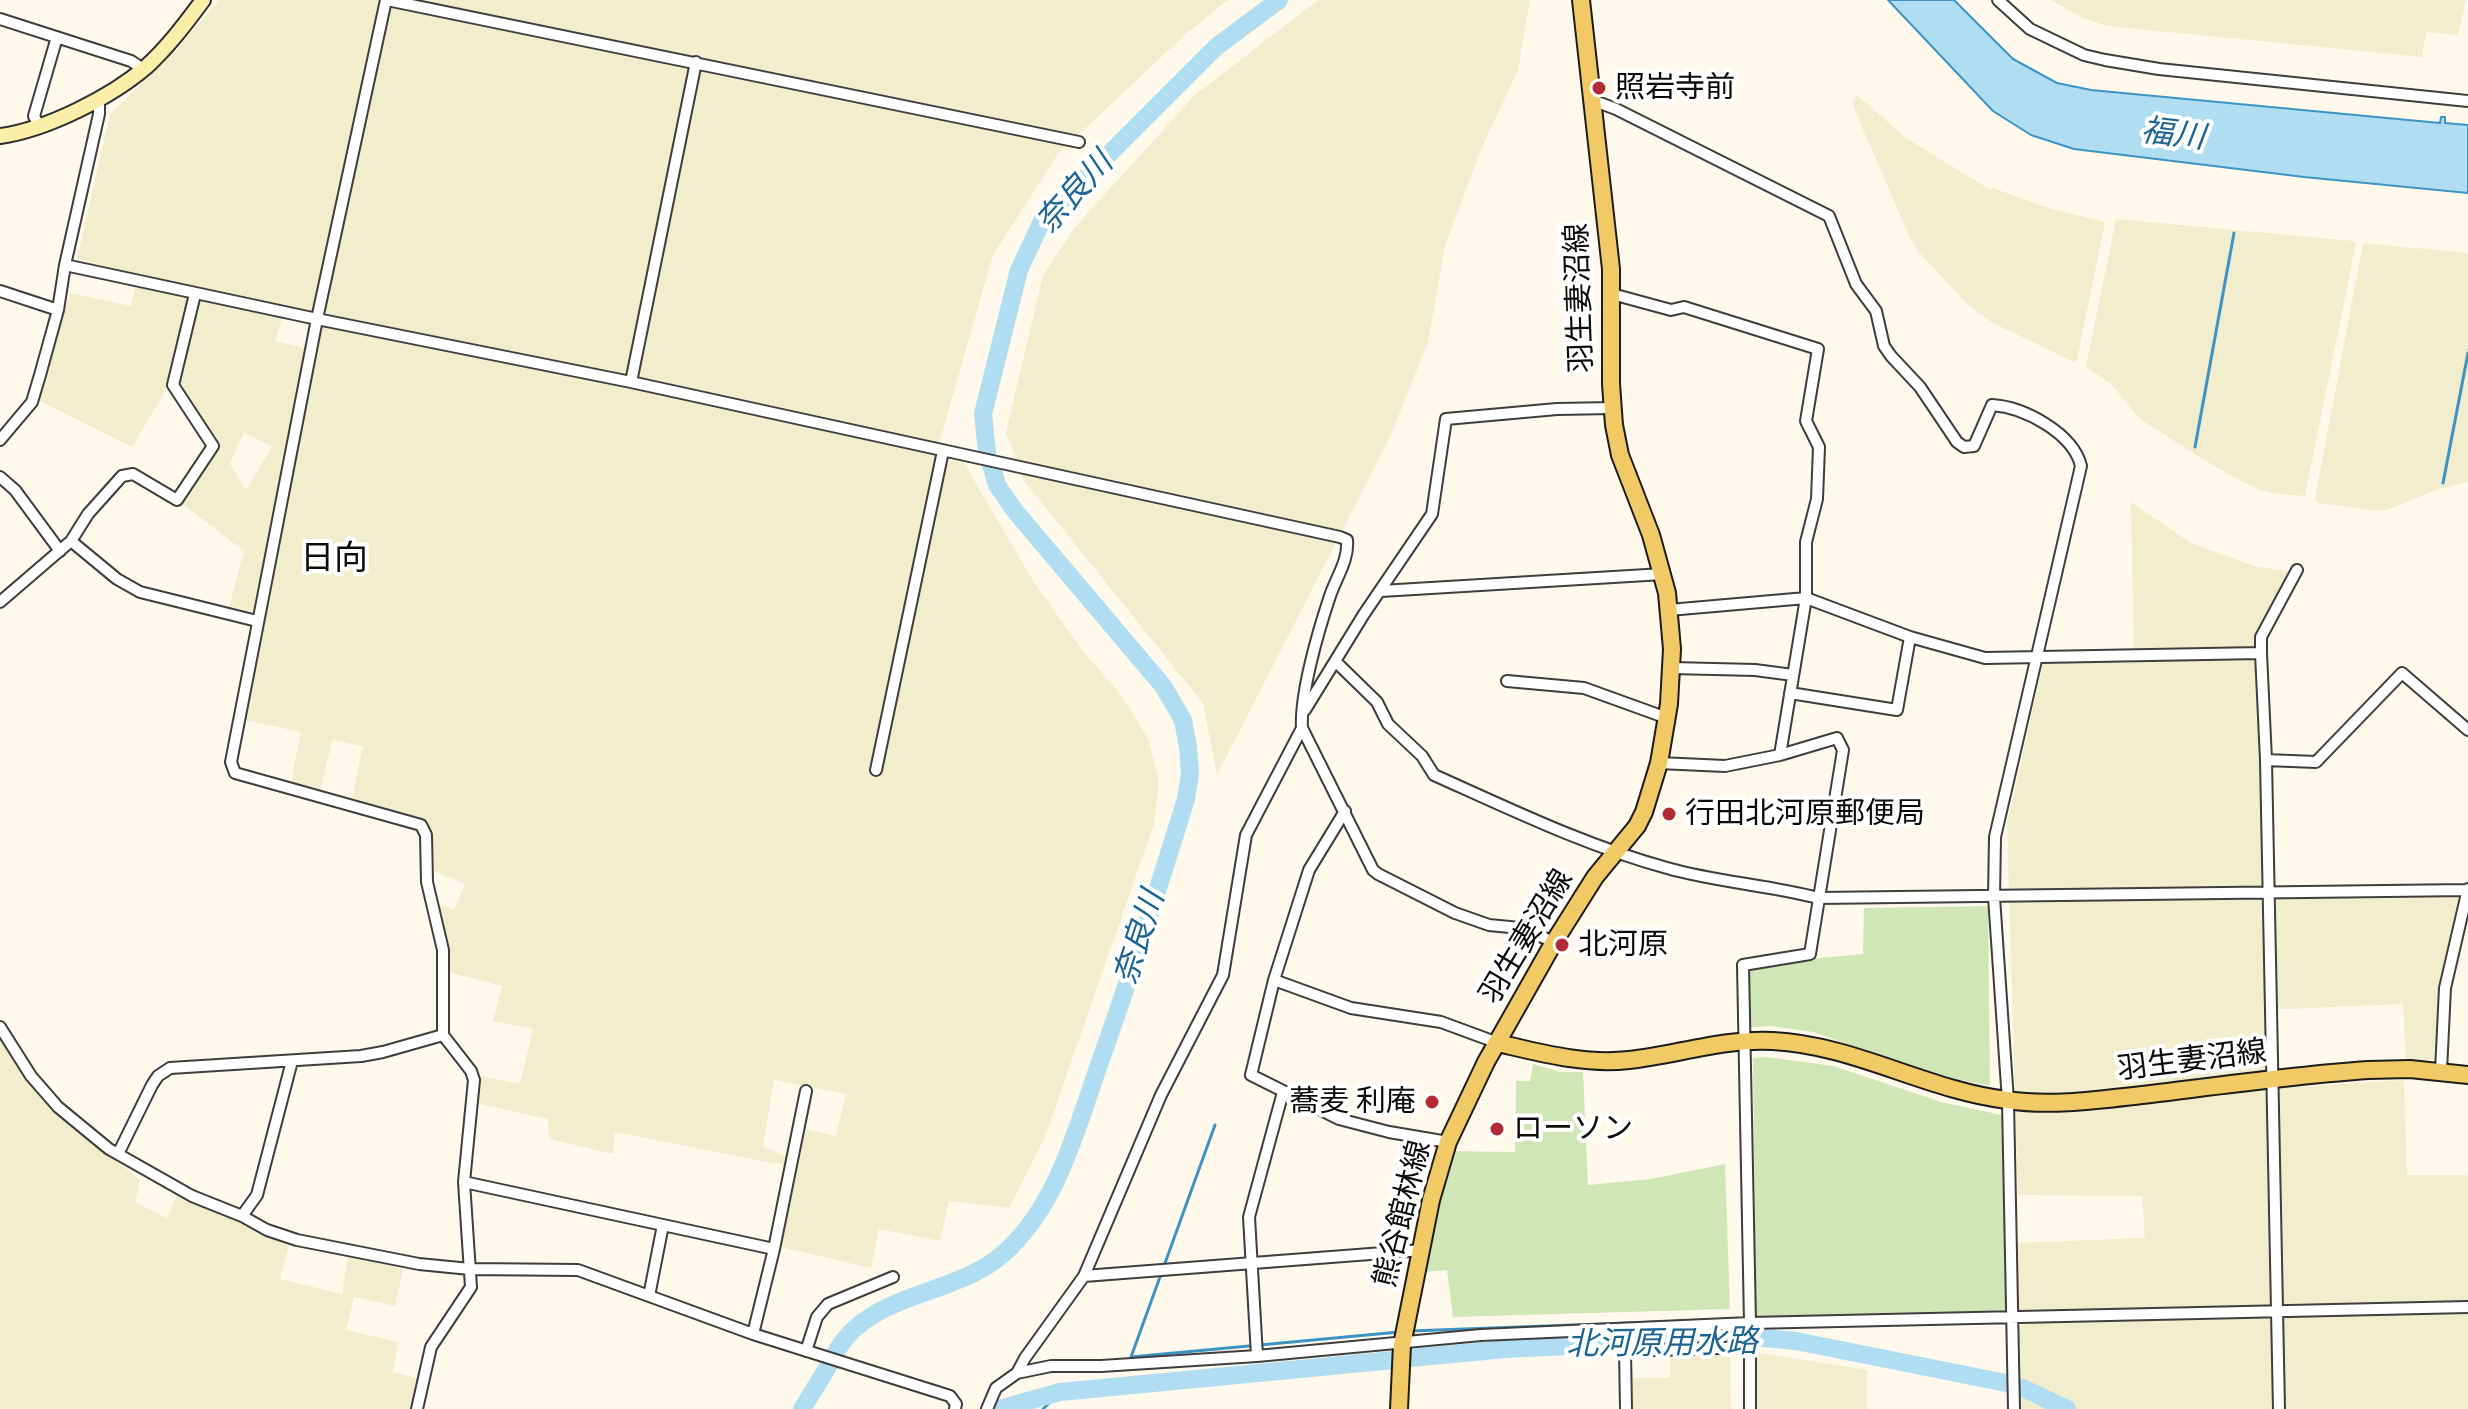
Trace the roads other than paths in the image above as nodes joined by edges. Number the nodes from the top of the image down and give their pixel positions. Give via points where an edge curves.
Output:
1 (203, 0) edge
2 (387, 0) edge
3 (1581, 0) edge
4 (1998, 0) edge
5 (0, 19) edge
6 (57, 37) junction
7 (696, 62) junction
8 (143, 69) junction
9 (99, 98) junction
10 (1592, 100) junction
11 (2468, 101) edge
12 (39, 126) junction
13 (0, 136) edge
14 (1079, 142) dead end
15 (65, 265) junction
16 (0, 291) edge
17 (195, 294) junction
18 (1612, 294) junction
19 (58, 310) junction
20 (317, 319) junction
21 (631, 382) junction
22 (1613, 408) junction
23 (0, 440) edge
24 (943, 451) junction
25 (0, 477) edge
26 (71, 541) junction
27 (60, 551) junction
28 (2297, 570) dead end
29 (1663, 574) junction
30 (1381, 591) junction
31 (1806, 598) junction
32 (0, 602) edge
33 (1669, 610) junction
34 (257, 621) junction
35 (1910, 637) junction
36 (2261, 653) junction
37 (2036, 658) junction
38 (1336, 662) junction
39 (1672, 668) junction
40 (1793, 675) junction
41 (1507, 681) dead end
42 (1790, 693) junction
43 (1667, 718) junction
44 (1302, 722) junction
45 (2468, 730) edge
46 (1780, 755) junction
47 (2266, 760) junction
48 (1659, 763) junction
49 (876, 770) dead end
50 (1345, 811) junction
51 (1615, 852) junction
52 (2467, 890) edge
53 (2268, 894) junction
54 (1994, 897) junction
55 (1818, 898) junction
56 (1554, 942) junction
57 (1274, 980) junction
58 (0, 1027) edge
59 (443, 1035) junction
60 (1743, 1042) junction
61 (1498, 1043) junction
62 (292, 1061) junction
63 (2441, 1071) junction
64 (2468, 1075) edge
65 (2272, 1080) junction
66 (806, 1091) dead end
67 (1283, 1092) junction
68 (2008, 1101) junction
69 (1448, 1142) junction
70 (118, 1154) junction
71 (464, 1182) junction
72 (242, 1216) junction
73 (663, 1225) junction
74 (774, 1249) junction
75 (1422, 1250) junction
76 (1251, 1264) junction
77 (470, 1269) junction
78 (1084, 1276) junction
79 (893, 1277) dead end
80 (649, 1296) junction
81 (2468, 1307) edge
82 (2277, 1313) junction
83 (2012, 1318) junction
84 (1750, 1323) junction
85 (753, 1334) junction
86 (1402, 1347) junction
87 (810, 1352) junction
88 (1257, 1356) junction
89 (1017, 1373) junction
90 (417, 1409) edge
91 (955, 1409) edge
92 (987, 1409) edge
93 (1399, 1409) edge
94 (1626, 1409) edge
95 (1750, 1409) edge
96 (2014, 1409) edge
97 (2279, 1409) edge

1 - 8 main road
2 - 7 street
2 - 20 street
3 - 10 main road, 羽生妻沼線
4 - 11 street via 2030,29 2105,60
5 - 6 street
6 - 8 street
6 - 12 street via 34,116
7 - 14 street
7 - 21 street
8 - 9 main road
9 - 12 main road
9 - 15 street
10 - 18 main road, 羽生妻沼線
10 - 37 street via 1829,216 1856,284 1876,311 1884,346 1957,442 1974,446 1992,405 2008,406 2065,440 2081,466
12 - 13 main road
15 - 17 street
15 - 19 street
16 - 19 street
17 - 20 street
17 - 26 street via 173,385 213,446 177,500 133,474 122,476
18 - 22 main road, 羽生妻沼線
18 - 31 street via 1671,310 1684,307 1818,349 1806,421 1819,447 1817,499 1806,542
19 - 23 street via 32,402
20 - 21 street
20 - 34 street
21 - 24 street
22 - 29 main road, 羽生妻沼線 via 1620,455
22 - 30 street via 1446,419 1432,514
24 - 44 street via 1347,540
24 - 49 street
25 - 27 street
26 - 27 street
26 - 34 street via 140,592
27 - 32 street
28 - 36 street via 2261,637
29 - 30 street
29 - 33 main road, 羽生妻沼線
30 - 38 street
31 - 33 street
31 - 35 street
31 - 40 street
33 - 39 main road, 羽生妻沼線
34 - 59 street via 231,768 421,825 443,950
35 - 37 street via 1985,658
35 - 42 street via 1897,710
36 - 37 street
36 - 47 street
37 - 54 street via 1995,837
38 - 44 street
38 - 51 street via 1377,702 1388,724 1434,775
39 - 40 street
39 - 43 main road, 羽生妻沼線
40 - 42 street
41 - 43 street via 1584,688
42 - 46 street
43 - 48 main road, 羽生妻沼線
44 - 50 street
44 - 78 street via 1246,835 1223,975 1161,1095
45 - 47 street via 2402,673 2316,762
46 - 48 street via 1725,766
46 - 55 street via 1837,738 1843,750
47 - 53 street
48 - 51 main road, 羽生妻沼線 via 1644,812
50 - 56 street via 1378,874 1459,914
50 - 57 street via 1309,870
51 - 55 street via 1670,869
51 - 56 main road, 羽生妻沼線
52 - 53 street
52 - 63 street via 2445,988
53 - 54 street
53 - 65 street
54 - 55 street
54 - 68 street
55 - 60 street via 1810,954 1743,965
56 - 61 main road, 羽生妻沼線
57 - 61 street via 1351,1008 1441,1022
57 - 67 street via 1251,1075
58 - 70 street via 58,1107
59 - 62 street via 383,1052
59 - 71 street via 474,1080
60 - 61 main road, 羽生妻沼線 via 1604,1061 1568,1059
60 - 68 main road, 羽生妻沼線 via 1820,1047
60 - 84 street
61 - 69 main road, 熊谷館林線
62 - 70 street via 164,1070
62 - 72 street via 257,1195
63 - 64 main road, 羽生妻沼線
63 - 65 main road, 羽生妻沼線 via 2368,1070
65 - 68 main road, 羽生妻沼線 via 2088,1101
65 - 82 street
66 - 74 street
67 - 69 street via 1339,1119
67 - 76 street via 1249,1217
68 - 83 street
69 - 75 main road, 熊谷館林線
70 - 72 street via 192,1196
71 - 73 street
71 - 77 street
72 - 77 street via 297,1240 368,1256
73 - 74 street
73 - 80 street
74 - 85 street
75 - 76 street
75 - 86 main road, 熊谷館林線
76 - 78 street
76 - 88 street
77 - 80 street via 578,1270
77 - 90 street via 471,1287 431,1347
78 - 89 street
79 - 87 street via 828,1304 817,1317
80 - 85 street
81 - 82 street
82 - 83 street
82 - 97 street
83 - 84 street
83 - 96 street
84 - 86 street via 1481,1335
85 - 87 street
86 - 88 street
86 - 93 main road, 熊谷館林線
87 - 91 street via 950,1396
88 - 89 street via 1051,1366
89 - 92 street via 996,1388
94 - 95 street via 1625,1351 1750,1347

